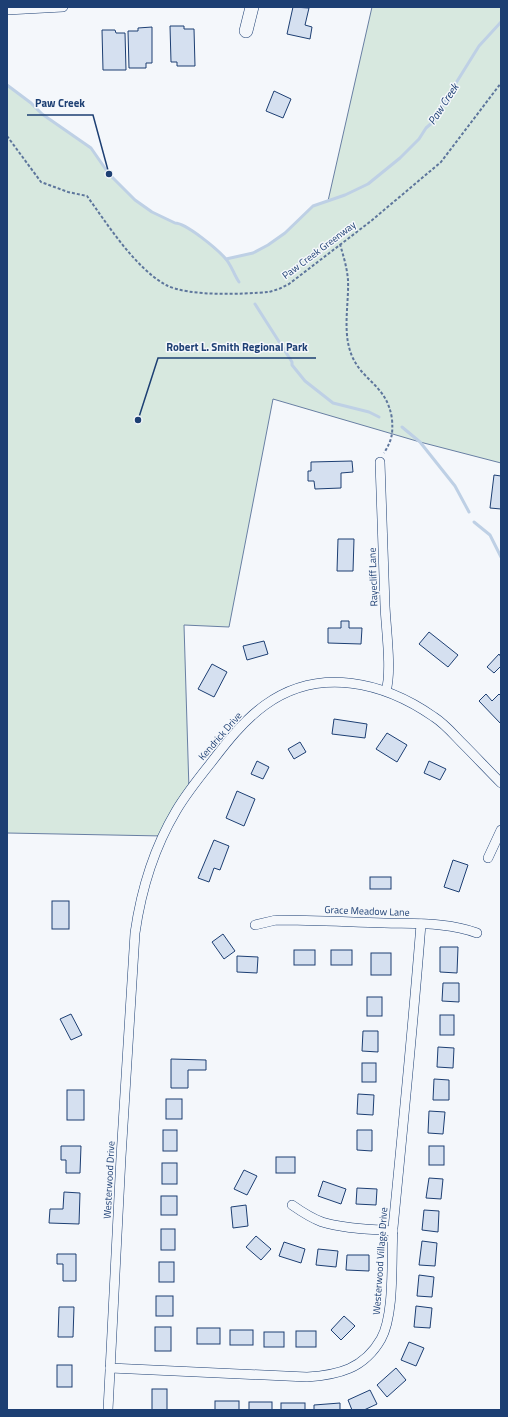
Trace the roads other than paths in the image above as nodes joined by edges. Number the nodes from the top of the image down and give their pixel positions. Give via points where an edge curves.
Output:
1 (55, 7) edge
2 (63, 7) edge
3 (252, 7) edge
4 (7, 10) edge
5 (246, 31) dead end
6 (380, 462) road end
7 (386, 691) junction
8 (501, 783) edge
9 (501, 830) edge
10 (488, 858) dead end
11 (421, 924) junction
12 (255, 925) dead end
13 (477, 934) dead end
14 (133, 951) joint
15 (292, 1205) dead end
16 (393, 1231) junction
17 (110, 1368) junction
18 (108, 1410) edge

1 - 2 street
1 - 4 street
3 - 5 street
6 - 7 street, Rayecliff Lane via 388,666
7 - 8 street, Kendrick Drive via 436,718
7 - 14 street, Kendrick Drive via 357,684 328,682 299,687 266,705 244,724 190,790 163,836 147,878
9 - 10 street
11 - 12 street, Grace Meadow Lane via 283,920
11 - 13 street, Grace Meadow Lane via 452,926
11 - 16 street, Westerwood Village Drive
14 - 17 street, Westerwood Drive
15 - 16 street via 321,1222
16 - 17 street, Westerwood Village Drive via 386,1327 373,1351 349,1370 307,1377
17 - 18 street, Westerwood Drive

